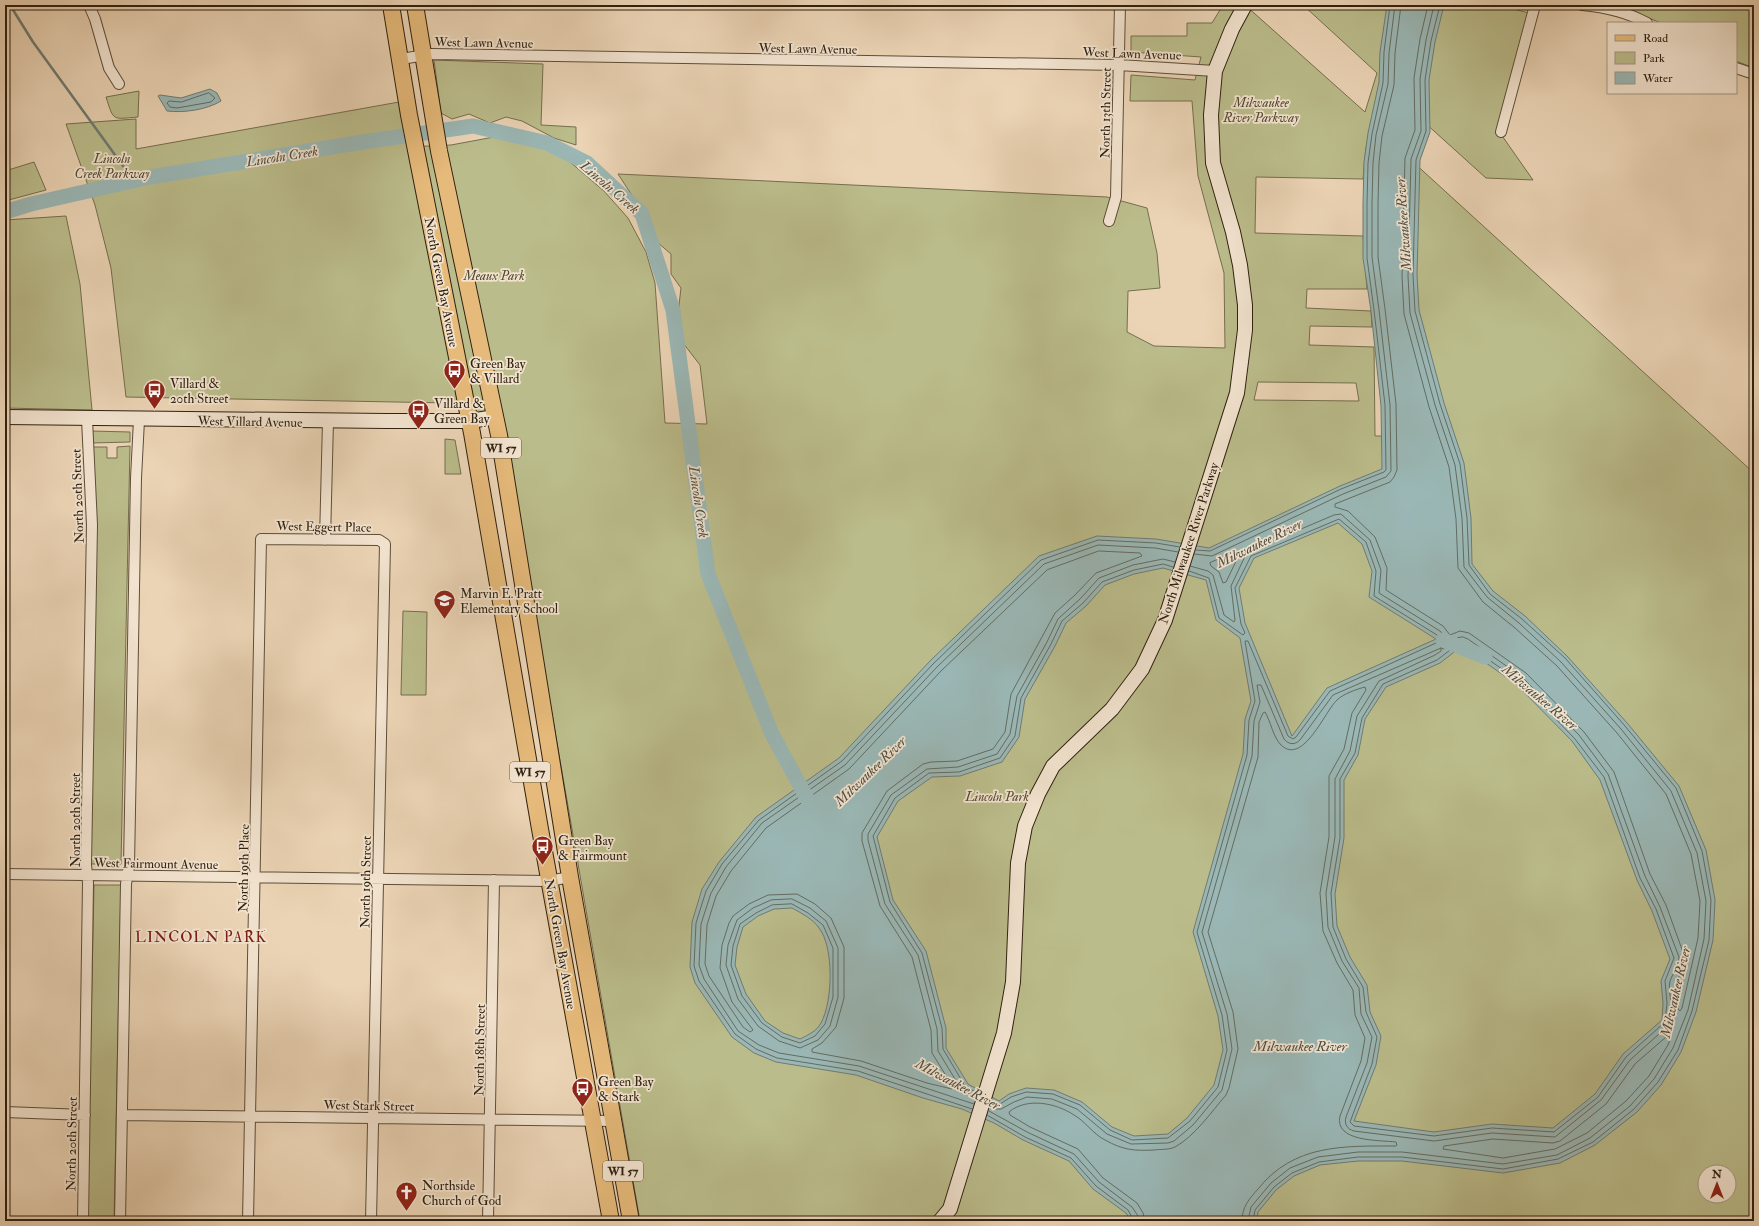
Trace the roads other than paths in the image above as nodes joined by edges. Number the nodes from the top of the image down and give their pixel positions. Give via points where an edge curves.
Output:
1 (89, 5) edge
2 (391, 5) edge
3 (415, 5) edge
4 (1120, 5) edge
5 (1245, 5) edge
6 (1535, 5) edge
7 (1582, 5) edge
8 (1646, 22) edge
9 (424, 54) junction
10 (401, 59) junction
11 (1119, 65) junction
12 (1737, 68) edge
13 (1215, 71) junction
14 (1754, 74) edge
15 (119, 84) dead end
16 (405, 89) junction
17 (432, 109) junction
18 (1501, 132) dead end
19 (1109, 221) dead end
20 (5, 417) edge
21 (495, 418) junction
22 (87, 419) junction
23 (139, 420) junction
24 (328, 421) junction
25 (470, 421) junction
26 (261, 539) joint
27 (325, 540) junction
28 (385, 544) joint
29 (5, 874) edge
30 (88, 875) junction
31 (127, 876) junction
32 (256, 877) junction
33 (570, 877) junction
34 (378, 879) junction
35 (494, 880) junction
36 (549, 881) junction
37 (5, 1112) edge
38 (85, 1114) junction
39 (123, 1115) junction
40 (250, 1117) junction
41 (373, 1118) junction
42 (491, 1120) junction
43 (614, 1121) junction
44 (593, 1122) junction
45 (951, 1215) edge
46 (83, 1221) edge
47 (120, 1221) edge
48 (248, 1221) edge
49 (371, 1221) edge
50 (488, 1221) edge
51 (611, 1221) edge
52 (632, 1221) edge
53 (940, 1221) edge

1 - 15 street via 109,68
2 - 10 main road, North Green Bay Avenue / WI 57
3 - 9 main road, North Green Bay Avenue / WI 57
4 - 11 street, North 13th Street
5 - 13 street, North Milwaukee River Parkway
6 - 18 street
7 - 8 street via 1619,11
9 - 10 street, West Lawn Avenue
9 - 11 street, West Lawn Avenue
9 - 17 main road, North Green Bay Avenue / WI 57
10 - 16 main road, North Green Bay Avenue / WI 57
11 - 13 street, West Lawn Avenue
11 - 19 street, North 13th Street via 1116,197
12 - 14 street
13 - 45 street, North Milwaukee River Parkway via 1211,115 1213,163 1233,232 1245,305 1245,330 1237,393 1166,620 1142,669 1112,709 1053,766 1025,826 1018,863 1014,982 1004,1033 971,1139
16 - 17 main road via 416,93
16 - 25 main road, North Green Bay Avenue / WI 57
17 - 21 main road, North Green Bay Avenue / WI 57
20 - 22 street, West Villard Avenue
21 - 25 street, West Villard Avenue
21 - 33 main road, North Green Bay Avenue / WI 57
22 - 23 street, West Villard Avenue
22 - 30 street, North 20th Street via 92,525 86,865
23 - 24 street, West Villard Avenue
23 - 31 street
24 - 25 street, West Villard Avenue
24 - 27 street
25 - 36 main road, North Green Bay Avenue / WI 57
26 - 27 street, West Eggert Place
26 - 32 street, North 19th Place
27 - 28 street, West Eggert Place via 379,540
28 - 34 street, North 19th Street
29 - 30 street, West Fairmount Avenue
30 - 31 street, West Fairmount Avenue
30 - 38 street, North 20th Street
31 - 32 street, West Fairmount Avenue
31 - 39 street
32 - 34 street, West Fairmount Avenue
32 - 40 street, North 19th Place
33 - 36 street, West Fairmount Avenue
33 - 43 main road, North Green Bay Avenue / WI 57
34 - 35 street, West Fairmount Avenue
34 - 41 street, North 19th Street
35 - 36 street, West Fairmount Avenue
35 - 42 street, North 18th Street
36 - 44 main road, North Green Bay Avenue / WI 57
37 - 38 street
38 - 46 street, North 20th Street
39 - 40 street, West Stark Street
39 - 47 street
40 - 41 street, West Stark Street
40 - 48 street, North 19th Place
41 - 42 street, West Stark Street
41 - 49 street, North 19th Street
42 - 44 street, West Stark Street
42 - 50 street, North 18th Street
43 - 44 street, West Stark Street
43 - 52 main road, North Green Bay Avenue / WI 57
44 - 51 main road, North Green Bay Avenue / WI 57
45 - 53 street, North Milwaukee River Parkway

